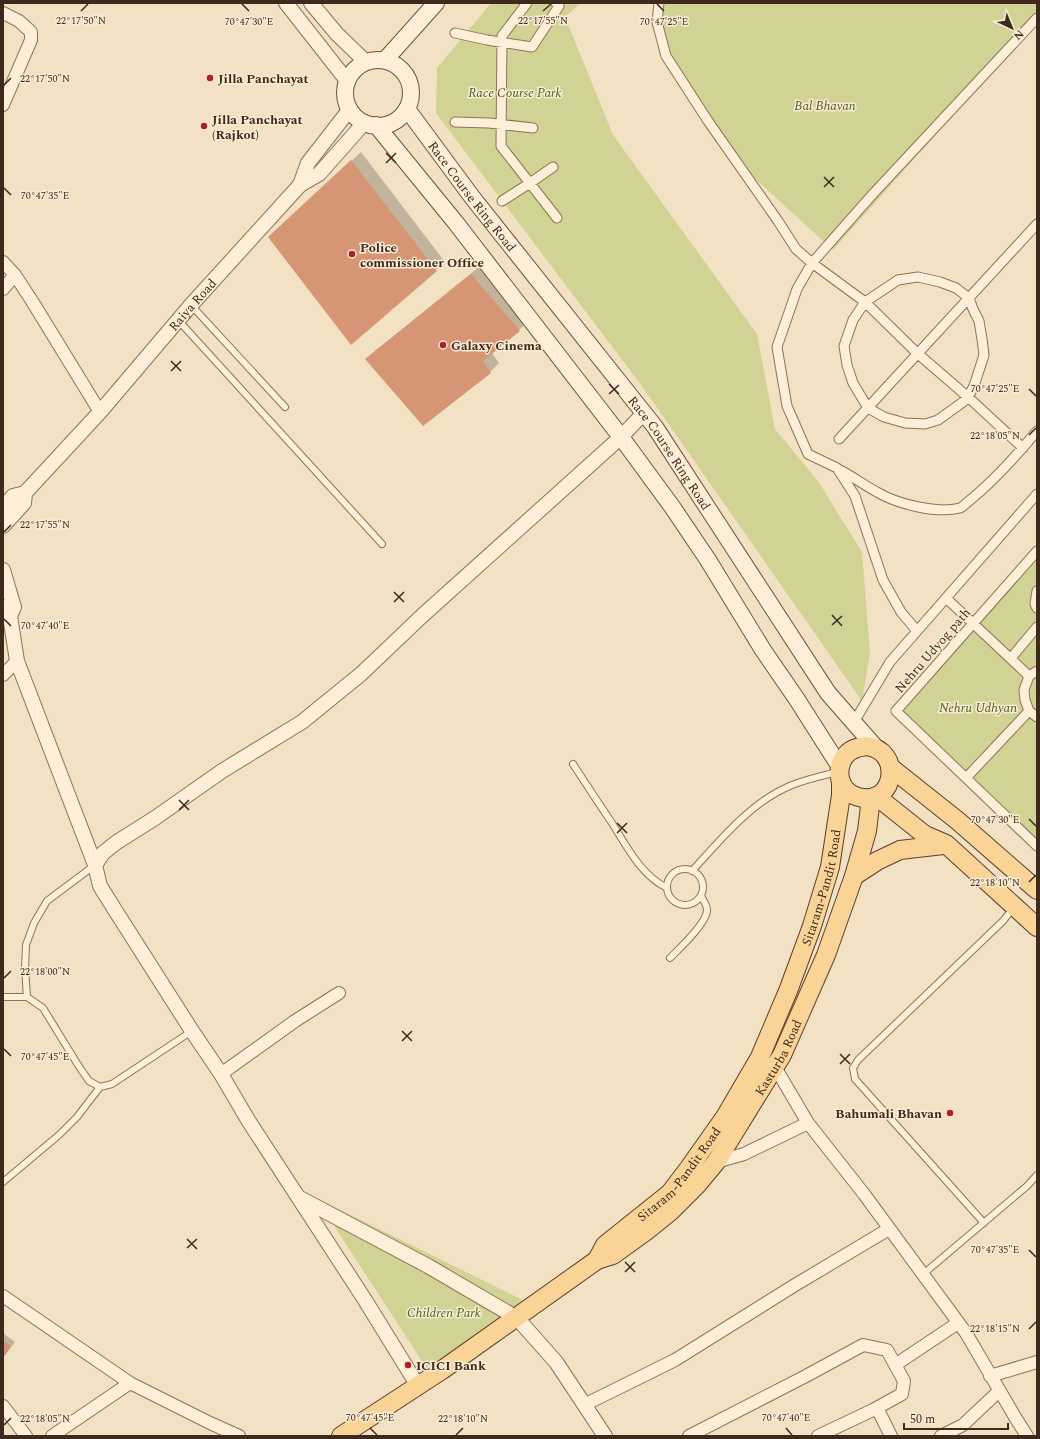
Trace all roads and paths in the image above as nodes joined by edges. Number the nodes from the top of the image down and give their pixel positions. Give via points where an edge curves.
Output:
1 (286, 3) edge
2 (311, 3) edge
3 (436, 3) edge
4 (527, 3) edge
5 (556, 3) edge
6 (659, 3) edge
7 (3, 13) edge
8 (1037, 18) edge
9 (455, 33) dead end
10 (502, 42) junction
11 (385, 60) junction
12 (366, 62) junction
13 (348, 82) junction
14 (3, 105) edge
15 (350, 109) junction
16 (406, 109) junction
17 (456, 122) dead end
18 (371, 124) junction
19 (501, 125) junction
20 (533, 128) dead end
21 (553, 166) dead end
22 (530, 183) junction
23 (300, 185) junction
24 (502, 201) dead end
25 (556, 218) dead end
26 (1037, 224) edge
27 (3, 262) edge
28 (812, 263) junction
29 (15, 275) junction
30 (3, 289) edge
31 (969, 298) junction
32 (865, 302) junction
33 (191, 305) junction
34 (178, 320) junction
35 (917, 353) junction
36 (968, 397) junction
37 (285, 407) dead end
38 (868, 408) junction
39 (100, 412) junction
40 (644, 413) junction
41 (1037, 431) edge
42 (621, 437) junction
43 (839, 439) dead end
44 (1023, 448) junction
45 (837, 468) junction
46 (25, 493) junction
47 (1037, 494) edge
48 (3, 508) edge
49 (3, 526) edge
50 (382, 544) dead end
51 (1037, 551) edge
52 (3, 570) edge
53 (1037, 591) edge
54 (946, 598) junction
55 (1037, 608) edge
56 (6, 612) edge
57 (1037, 627) edge
58 (917, 631) junction
59 (1011, 658) junction
60 (17, 661) junction
61 (1033, 673) edge
62 (3, 675) edge
63 (1029, 711) junction
64 (1037, 717) edge
65 (854, 722) junction
66 (877, 749) junction
67 (573, 764) dead end
68 (890, 767) junction
69 (840, 774) junction
70 (966, 778) junction
71 (874, 797) junction
72 (946, 844) junction
73 (1037, 846) edge
74 (95, 865) junction
75 (692, 870) junction
76 (854, 876) junction
77 (667, 888) junction
78 (1037, 890) edge
79 (700, 896) junction
80 (1015, 906) junction
81 (1037, 927) edge
82 (670, 958) dead end
83 (339, 993) dead end
84 (3, 997) edge
85 (27, 997) junction
86 (192, 1031) junction
87 (760, 1057) junction
88 (775, 1067) junction
89 (221, 1074) junction
90 (100, 1087) junction
91 (808, 1123) junction
92 (716, 1162) junction
93 (1037, 1175) edge
94 (3, 1182) edge
95 (297, 1197) junction
96 (984, 1223) junction
97 (889, 1229) junction
98 (597, 1260) junction
99 (922, 1275) junction
100 (3, 1296) edge
101 (517, 1318) junction
102 (958, 1323) junction
103 (1037, 1362) edge
104 (895, 1365) junction
105 (990, 1376) junction
106 (130, 1383) junction
107 (418, 1386) junction
108 (999, 1390) junction
109 (584, 1405) junction
110 (3, 1406) edge
111 (877, 1408) junction
112 (26, 1436) edge
113 (52, 1436) edge
114 (239, 1436) edge
115 (341, 1436) edge
116 (605, 1436) edge
117 (689, 1436) edge
118 (818, 1436) edge
119 (891, 1436) edge
120 (941, 1436) edge
121 (1027, 1436) edge

1 - 13 street
2 - 12 street via 337,34
3 - 11 main road
4 - 10 street via 502,36
5 - 10 street via 559,6 532,47
6 - 28 street via 657,22 666,56 796,249
7 - 14 street via 26,26 31,32 31,40
8 - 28 street
9 - 10 street
10 - 19 street
11 - 12 main road
11 - 16 main road via 406,74 411,96
12 - 13 main road via 358,67
13 - 15 main road via 346,100
15 - 18 main road via 356,116
15 - 23 street via 308,163
16 - 18 main road via 394,122 385,125
16 - 40 main road, Race Course Ring Road via 472,197
17 - 19 street
18 - 23 street, Raiya Road via 320,174
18 - 42 main road via 456,223
19 - 20 street
19 - 22 street via 501,146
21 - 22 street
22 - 24 street
22 - 25 street
23 - 33 street, Raiya Road
26 - 31 street
27 - 29 street
28 - 32 street
28 - 45 street via 797,289 777,347 787,406 808,454
29 - 30 street
29 - 39 street
31 - 32 street via 956,288 918,277 898,280
31 - 35 street
31 - 36 street via 979,321 984,355
32 - 35 street
32 - 38 street via 853,320 844,346 853,382
33 - 34 street, Raiya Road
33 - 37 lane
34 - 39 street, Raiya Road
34 - 50 lane
35 - 36 street
35 - 38 street
36 - 38 street via 938,420 925,424 905,423 884,417
36 - 44 street
38 - 43 street
39 - 46 street, Raiya Road
40 - 42 street
40 - 65 main road, Race Course Ring Road via 660,433 828,694
41 - 44 street
42 - 69 main road via 708,560 763,650 796,698
42 - 74 street via 361,674 302,722 222,771 117,842 103,853
44 - 45 street via 961,508 918,508 878,493
45 - 58 street via 855,496 884,580 901,612
46 - 48 street, Raiya Road via 13,496
46 - 49 street, Raiya Road via 24,503
47 - 54 street
51 - 70 street, Nehru Udyog path via 896,710
52 - 56 street via 14,607
53 - 55 street
54 - 58 street
54 - 59 street
56 - 60 street
57 - 59 street
58 - 65 street via 890,662
59 - 61 street
60 - 62 street
60 - 74 street
61 - 63 street via 1024,690
63 - 64 street
63 - 70 street
65 - 66 main road, Race Course Ring Road
66 - 68 main road via 887,758
66 - 69 main road via 866,746 847,753 841,762
67 - 77 lane via 635,859 650,876
68 - 71 main road via 889,781
68 - 78 main road via 958,821
69 - 71 main road via 847,791 856,797
69 - 75 lane via 810,778 775,794 727,832
69 - 87 main road, Sitaram-Pandit Road via 841,795 830,867 812,926
70 - 73 street, Nehru Udyog path
71 - 72 main road via 925,835
71 - 76 main road, Kasturba Road
72 - 76 main road via 900,850
72 - 80 main road
74 - 85 lane via 47,901 34,923 26,945
74 - 86 street via 100,886
75 - 77 lane via 686,869 675,873
75 - 79 lane via 701,878 703,890
76 - 88 main road, Kasturba Road via 826,955
77 - 79 lane via 671,898 681,904 692,903
79 - 82 lane via 706,903 705,918
80 - 81 main road
80 - 96 lane via 1003,921 858,1060 853,1068 855,1079
83 - 89 street
84 - 85 lane
85 - 90 lane via 43,1008 89,1082
86 - 89 street
86 - 90 lane via 112,1084
87 - 88 street
87 - 98 main road, Sitaram-Pandit Road via 725,1117 670,1193 605,1245
88 - 91 street
88 - 92 main road, Kasturba Road
89 - 95 street
90 - 94 lane via 59,1135
91 - 92 street via 744,1154
91 - 97 street
92 - 98 main road, Kasturba Road via 671,1211 613,1255
93 - 96 lane
95 - 101 street via 428,1266
95 - 107 street
96 - 99 lane
97 - 99 street
97 - 109 street via 675,1360
98 - 101 main road, Sitaram-Pandit Road
99 - 102 street
100 - 106 street
101 - 107 main road, Sitaram-Pandit Road
101 - 109 street via 556,1362
102 - 104 street
102 - 105 street
103 - 105 street
104 - 111 street via 904,1381 902,1394
104 - 117 street via 887,1350 863,1345
105 - 108 street
106 - 113 street
106 - 114 street
107 - 115 main road, Sitaram-Pandit Road
108 - 120 street via 963,1425
108 - 121 street
109 - 116 street
110 - 112 street
111 - 118 street
111 - 119 street

